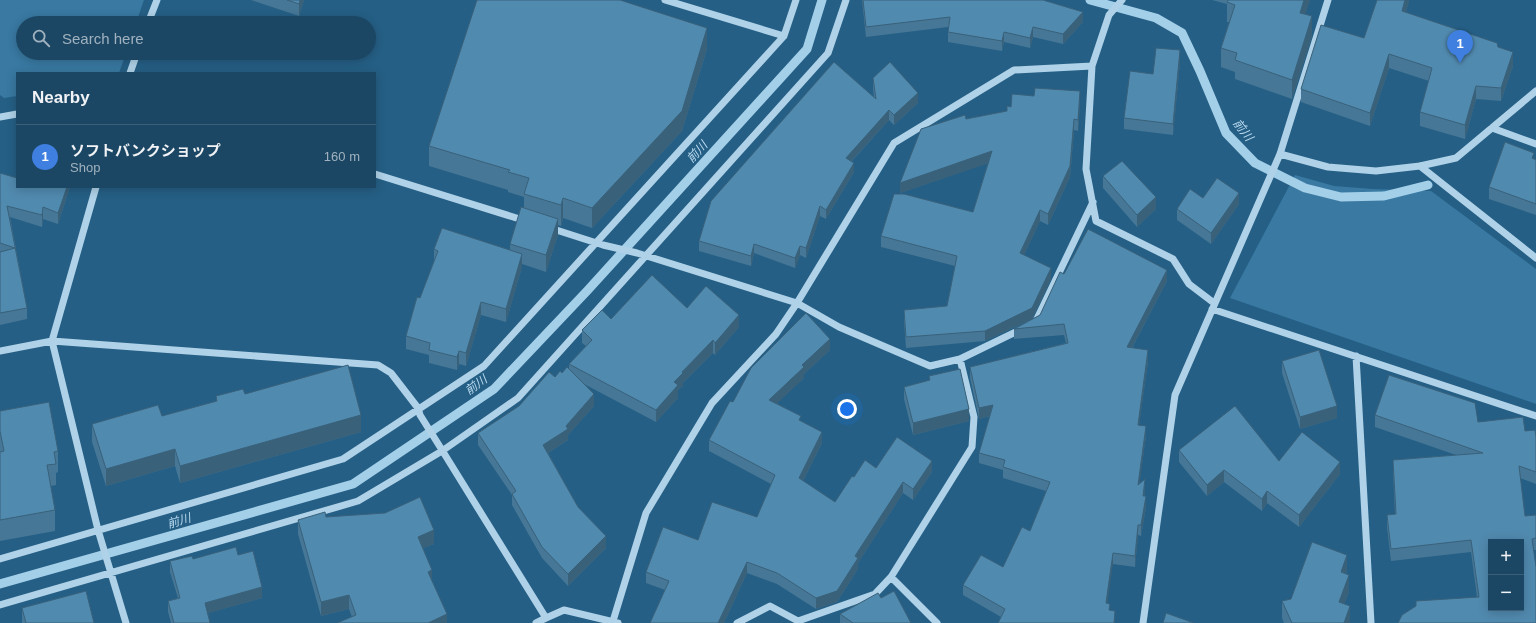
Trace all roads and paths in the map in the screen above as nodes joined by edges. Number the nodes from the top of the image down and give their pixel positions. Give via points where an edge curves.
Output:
1 (157, 0) edge
2 (665, 0) edge
3 (796, 0) edge
4 (846, 0) edge
5 (1122, 0) edge
6 (1328, 0) edge
7 (151, 16) edge
8 (784, 36) junction
9 (135, 60) edge
10 (1092, 66) junction
11 (130, 72) edge
12 (1536, 91) edge
13 (16, 114) edge
14 (0, 117) edge
15 (1492, 128) junction
16 (1536, 144) edge
17 (1278, 157) junction
18 (1420, 166) junction
19 (376, 174) edge
20 (96, 188) edge
21 (1093, 202) junction
22 (535, 224) edge
23 (543, 226) edge
24 (600, 244) junction
25 (641, 255) junction
26 (1536, 258) edge
27 (797, 303) junction
28 (1213, 306) junction
29 (52, 342) junction
30 (0, 351) edge
31 (1356, 356) junction
32 (960, 359) junction
33 (419, 412) junction
34 (1536, 416) edge
35 (442, 451) junction
36 (99, 533) junction
37 (0, 559) edge
38 (110, 569) junction
39 (891, 577) junction
40 (0, 605) edge
41 (546, 618) junction
42 (616, 622) edge
43 (126, 623) edge
44 (536, 623) edge
45 (737, 623) edge
46 (937, 623) edge
47 (1143, 623) edge
48 (1371, 623) edge

1 - 7 street
2 - 8 street
3 - 8 street
4 - 25 street via 828,53
5 - 10 street via 1109,15
6 - 17 street
8 - 24 street
9 - 11 street
10 - 21 street via 1086,169
10 - 27 street via 1014,70 894,142
12 - 15 street
13 - 14 street
15 - 16 street
15 - 18 street via 1456,158
17 - 18 street via 1328,167 1376,170
17 - 28 street
18 - 26 street
19 - 22 street
20 - 29 street
21 - 28 street via 1096,221 1173,259 1189,284
21 - 32 street via 1036,323
23 - 24 street
24 - 25 street
24 - 33 street via 484,366
25 - 27 street
25 - 35 street via 518,398
27 - 32 street via 839,327 930,366
27 - 42 street via 776,334 712,403 646,512
28 - 31 street
28 - 47 street via 1175,395
29 - 30 street
29 - 33 street via 378,365 391,373
29 - 36 street
31 - 34 street
31 - 48 street
32 - 39 street via 974,417 972,447
33 - 35 street
33 - 36 street via 343,459
35 - 38 street via 358,502
35 - 41 street
36 - 37 street
36 - 38 street
38 - 40 street
38 - 43 street
39 - 45 street via 875,594 798,621 770,606
39 - 46 street
41 - 42 street via 564,610
41 - 44 street

